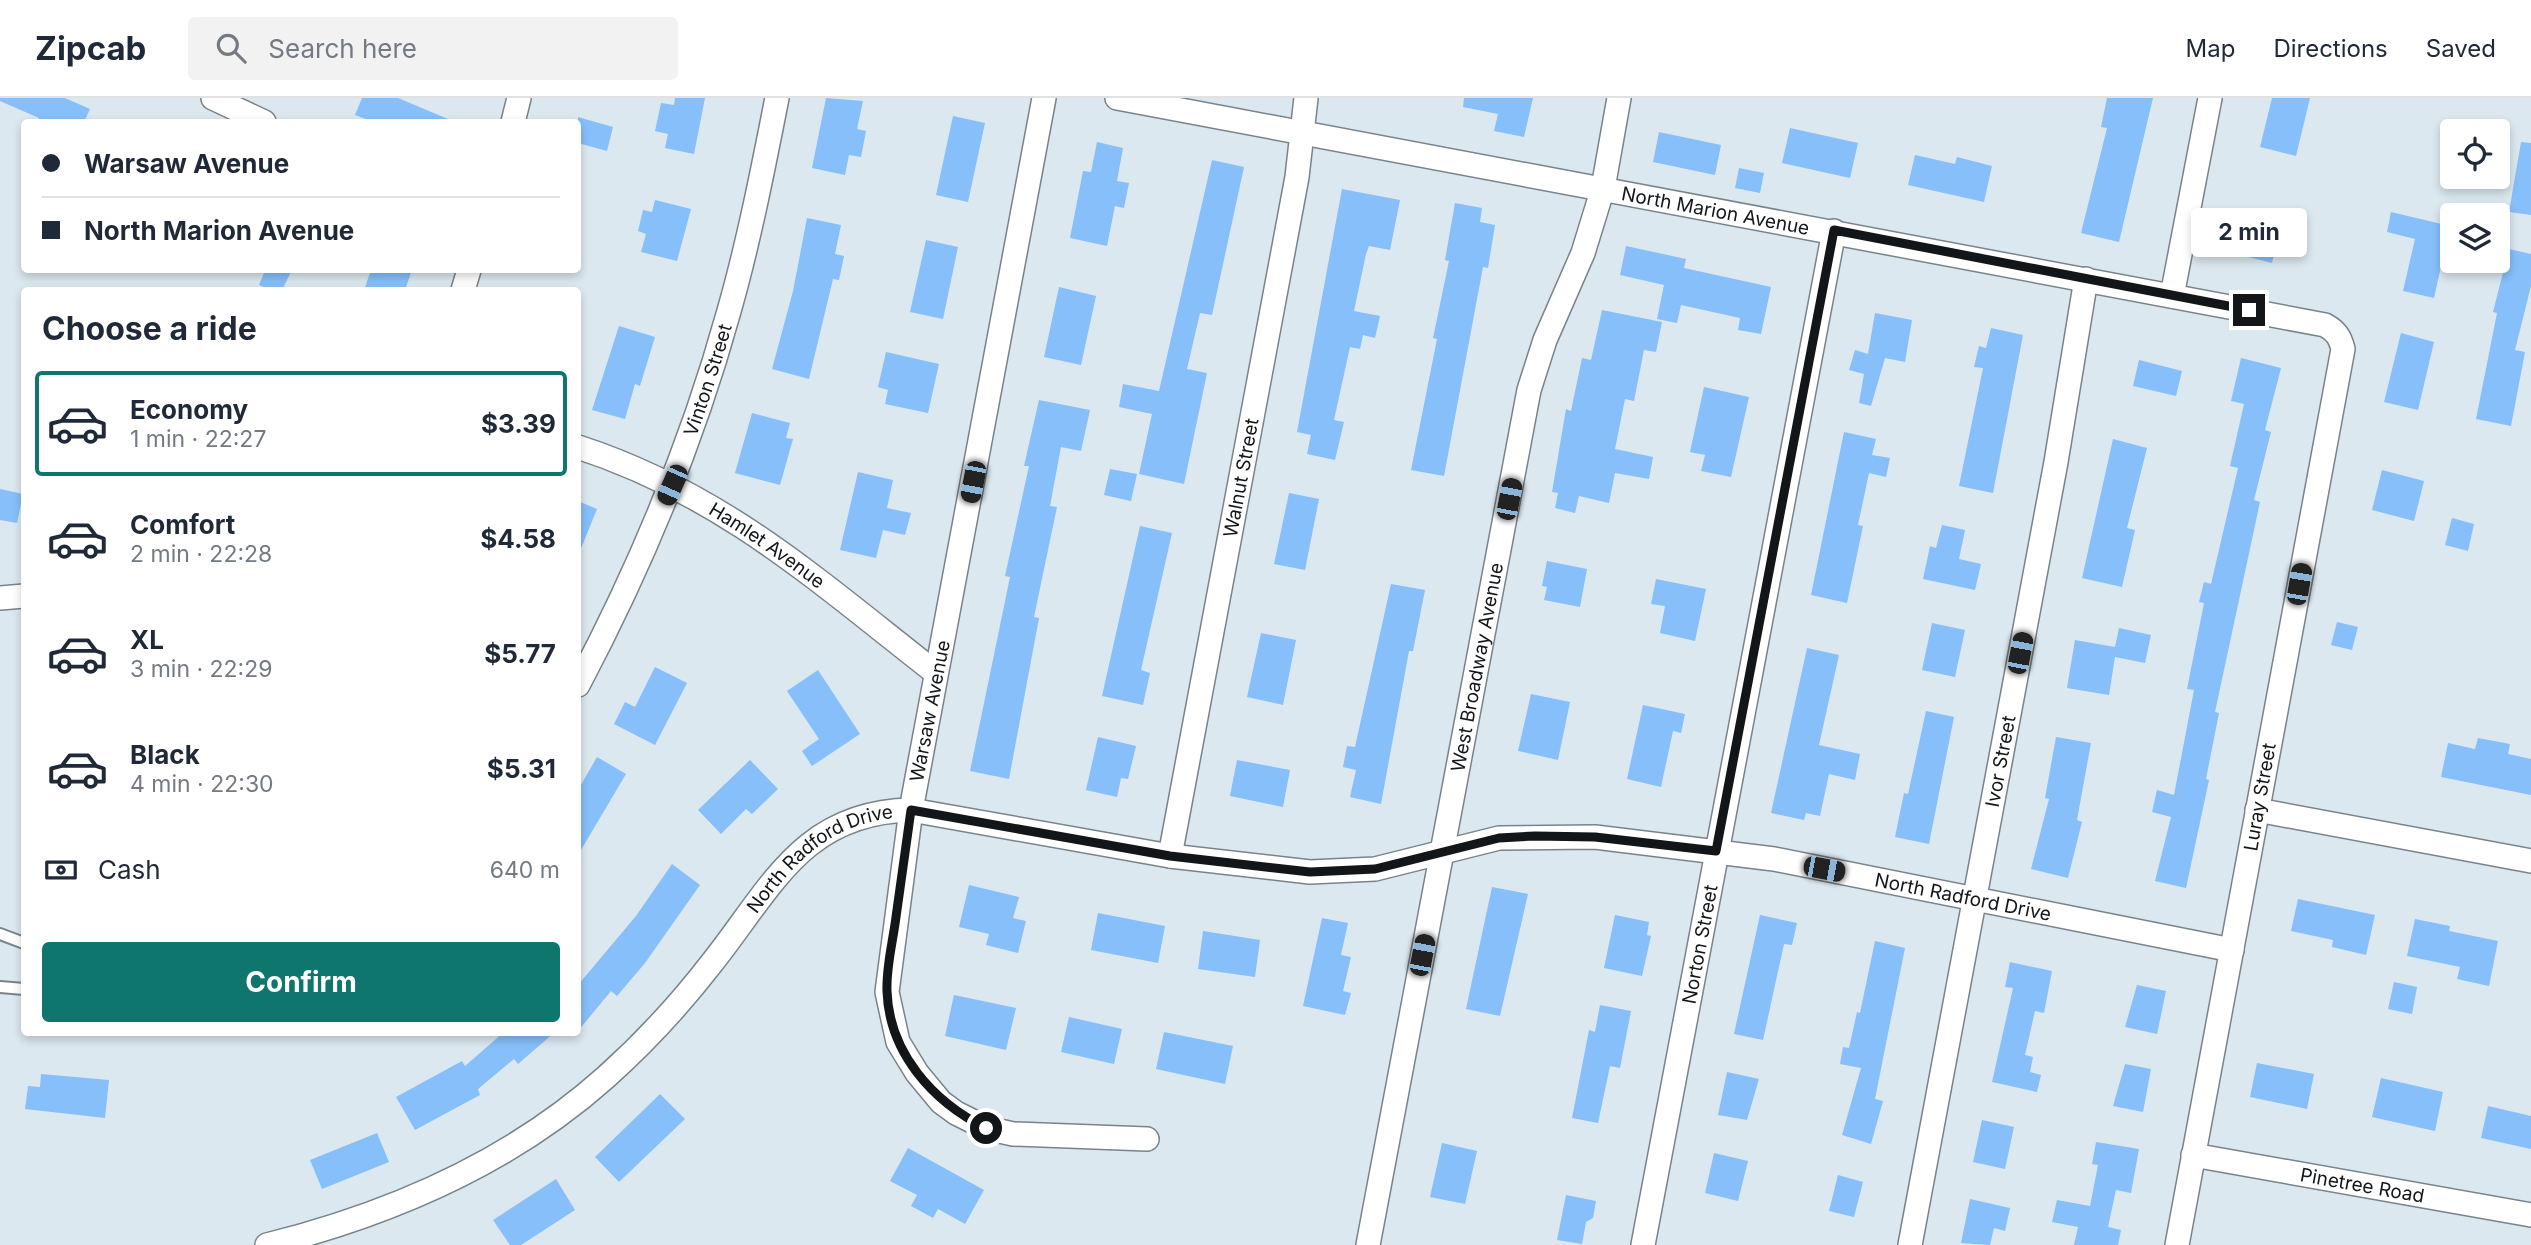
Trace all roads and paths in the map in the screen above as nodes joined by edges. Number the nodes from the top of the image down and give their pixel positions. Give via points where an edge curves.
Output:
1 (213, 98) edge
2 (519, 98) edge
3 (777, 98) edge
4 (1044, 98) edge
5 (1117, 98) edge
6 (1306, 98) edge
7 (1619, 98) edge
8 (2210, 98) edge
9 (258, 119) edge
10 (514, 119) edge
11 (1303, 132) junction
12 (1603, 188) junction
13 (1834, 230) junction
14 (2086, 279) junction
15 (2172, 296) junction
16 (2343, 349) joint
17 (581, 448) edge
18 (672, 485) junction
19 (21, 596) edge
20 (0, 598) edge
21 (936, 673) junction
22 (581, 679) edge
23 (911, 810) junction
24 (2258, 810) junction
25 (1716, 851) junction
26 (1441, 852) junction
27 (1170, 856) junction
28 (2531, 861) edge
29 (1975, 899) junction
30 (0, 934) edge
31 (21, 942) edge
32 (2232, 950) junction
33 (0, 986) edge
34 (21, 989) edge
35 (1147, 1139) dead end
36 (2193, 1155) junction
37 (2531, 1215) edge
38 (267, 1245) edge
39 (1368, 1245) edge
40 (1643, 1245) edge
41 (1910, 1245) edge
42 (2177, 1245) edge

1 - 9 street
2 - 10 street
3 - 18 street, Vinton Street via 729,312
4 - 21 street, Warsaw Avenue
5 - 11 street, North Marion Avenue
6 - 11 street, Walnut Street
7 - 12 street, West Broadway Avenue
8 - 15 street
11 - 12 street, North Marion Avenue
11 - 27 street, Walnut Street
12 - 13 street, North Marion Avenue
12 - 26 street, West Broadway Avenue via 1530,390
13 - 14 street, North Marion Avenue
13 - 25 street, Norton Street
14 - 15 street, North Marion Avenue
14 - 29 street, Ivor Street
15 - 16 street, North Marion Avenue via 2325,325 2340,338
16 - 24 street, Luray Street
17 - 18 street, Hamlet Avenue
18 - 21 street, Hamlet Avenue via 813,574
18 - 22 street, Vinton Street
19 - 20 street
21 - 23 street, Warsaw Avenue
23 - 27 street, North Radford Drive
23 - 35 street, Warsaw Avenue via 887,992 898,1042 917,1073 941,1102 986,1128 1013,1134
23 - 38 street, North Radford Drive via 864,815 818,836 779,874 661,1022 607,1077 560,1113 447,1183 384,1210
24 - 28 street
24 - 32 street, Luray Street
25 - 26 street, North Radford Drive via 1595,837 1535,836 1499,838
25 - 29 street, North Radford Drive
25 - 40 street, Norton Street
26 - 27 street, North Radford Drive via 1339,873
26 - 39 street, West Broadway Avenue
29 - 32 street, North Radford Drive
29 - 41 street, Ivor Street
30 - 31 lane
32 - 36 street, Luray Street
33 - 34 lane
36 - 37 street, Pinetree Road
36 - 42 street, Luray Street

